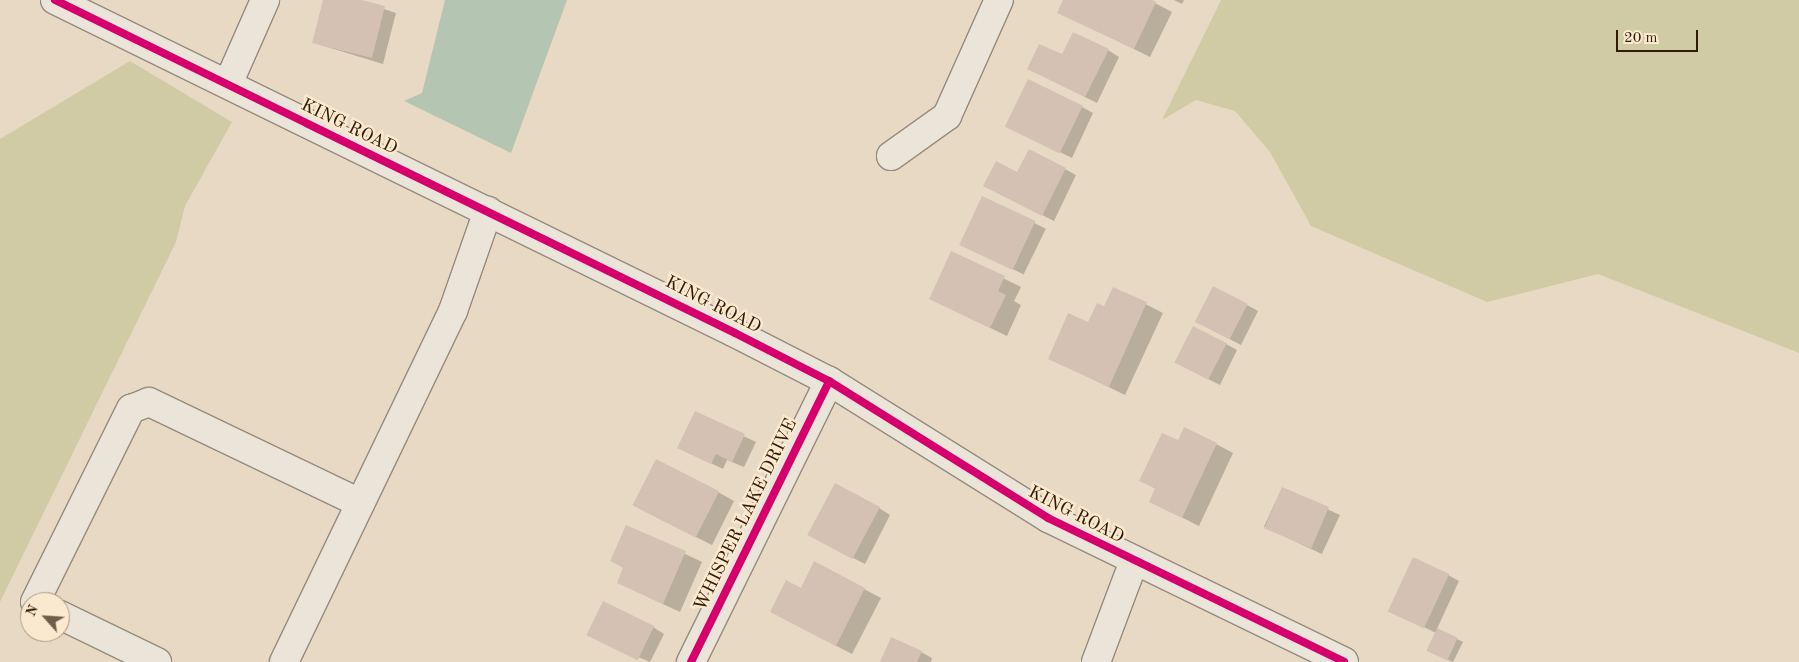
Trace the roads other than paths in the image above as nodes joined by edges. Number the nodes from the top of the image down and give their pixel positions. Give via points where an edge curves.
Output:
1 (55, 0) edge
2 (265, 0) edge
3 (999, 0) edge
4 (228, 84) junction
5 (891, 156) dead end
6 (488, 211) junction
7 (829, 381) junction
8 (360, 503) junction
9 (1134, 561) junction
10 (40, 592) edge
11 (70, 620) edge
12 (157, 662) edge
13 (284, 662) edge
14 (691, 662) edge
15 (1096, 662) edge
16 (1344, 662) edge

1 - 4 street, KING ROAD
2 - 4 street
3 - 5 street via 947,116
4 - 6 street, KING ROAD
6 - 7 street, KING ROAD
6 - 8 street via 453,312
7 - 9 street, KING ROAD via 992,487
7 - 14 street, WHISPER LAKE DRIVE
8 - 10 street via 149,402 131,410
8 - 13 street
9 - 15 street
9 - 16 street, KING ROAD
11 - 12 street

